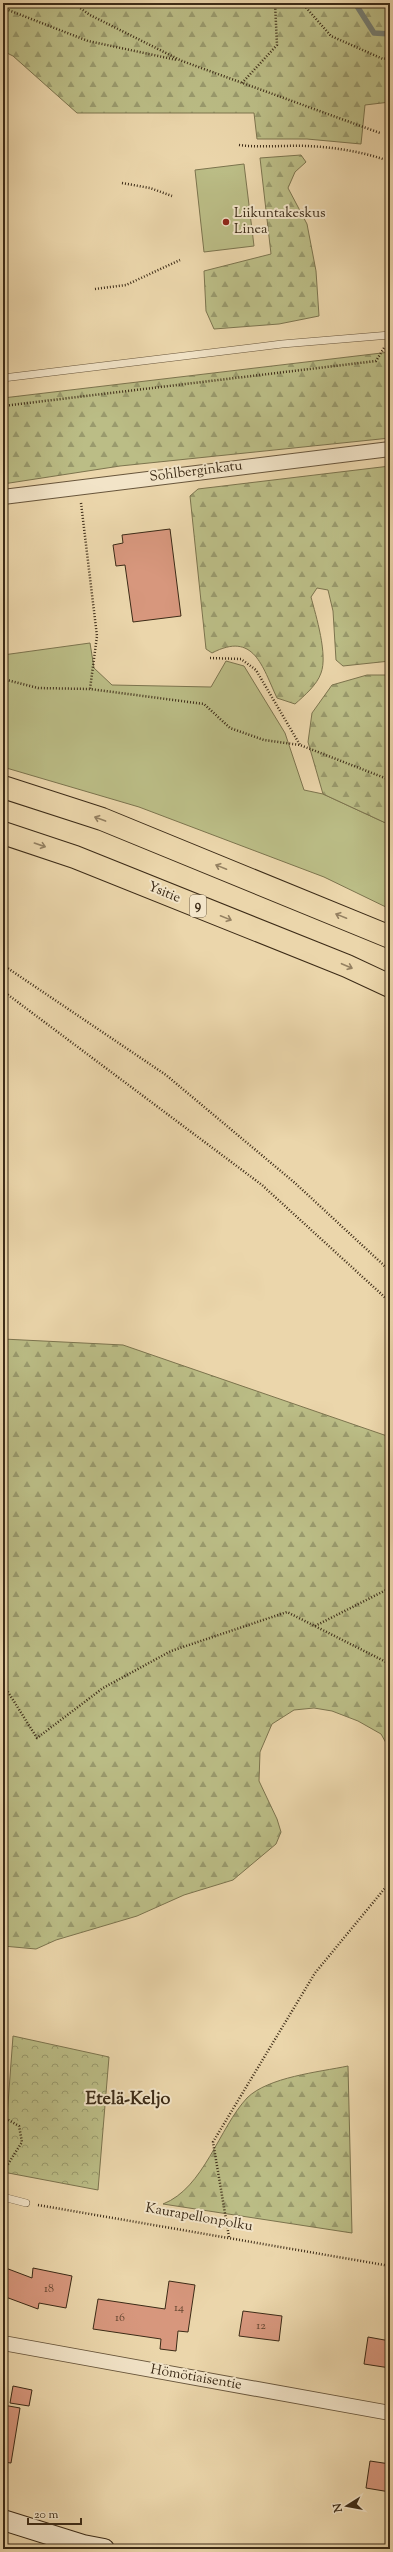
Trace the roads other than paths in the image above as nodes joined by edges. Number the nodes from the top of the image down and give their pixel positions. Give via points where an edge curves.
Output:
1 (390, 335) edge
2 (3, 378) edge
3 (390, 449) edge
4 (3, 496) edge
5 (3, 787) edge
6 (3, 833) edge
7 (390, 937) edge
8 (390, 986) edge
9 (3, 2197) edge
10 (26, 2203) road end
11 (3, 2343) edge
12 (390, 2413) edge
13 (3, 2520) edge
14 (104, 2549) edge

1 - 2 lane via 282,344
3 - 4 street, Sohlberginkatu
7 -> 5 highway via 102,819
6 -> 8 highway, Ysitie / 9 via 75,857 340,963
9 - 10 lane
11 - 12 street, Hömötiaisentie
13 - 14 street

